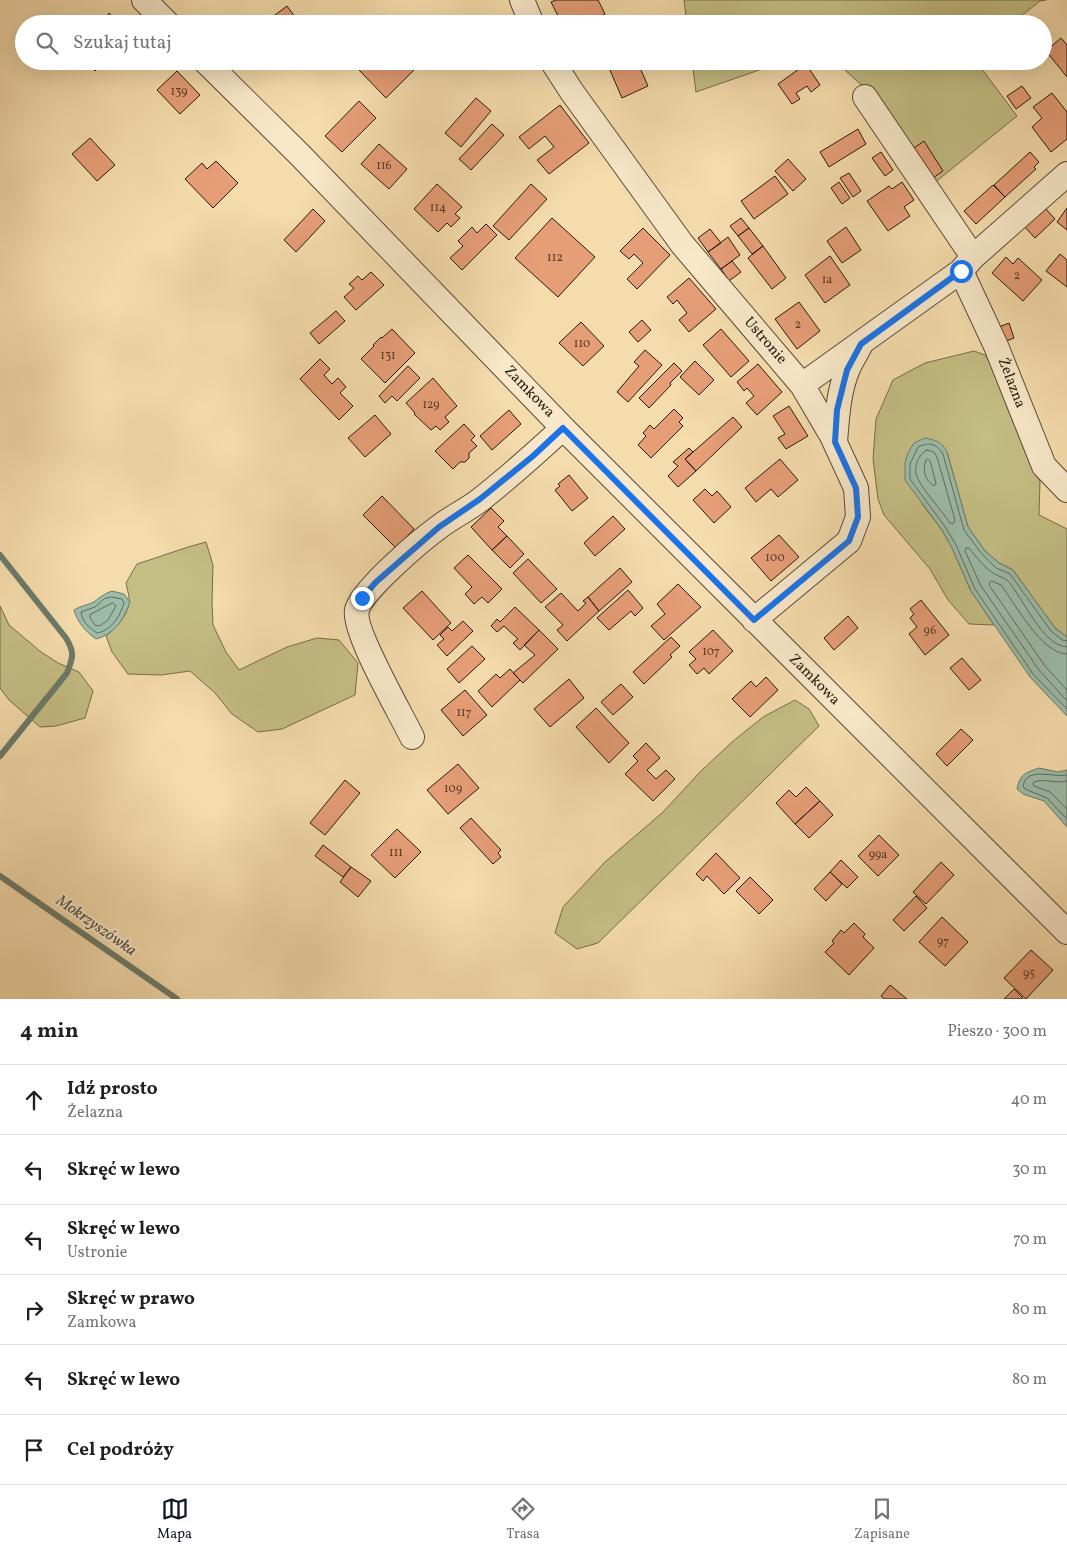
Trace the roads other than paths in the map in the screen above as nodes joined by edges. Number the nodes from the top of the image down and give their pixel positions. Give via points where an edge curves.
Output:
1 (144, 0) edge
2 (522, 0) edge
3 (159, 15) edge
4 (528, 15) edge
5 (215, 70) edge
6 (558, 70) edge
7 (865, 97) dead end
8 (1067, 174) edge
9 (967, 264) junction
10 (861, 344) junction
11 (802, 385) junction
12 (563, 428) junction
13 (835, 442) junction
14 (1067, 490) edge
15 (754, 620) junction
16 (412, 737) dead end
17 (1067, 932) edge

1 - 3 street
2 - 4 street
5 - 12 street, Zamkowa
6 - 11 street, Ustronie via 682,244
7 - 9 street, Żelazna
8 - 9 street
9 - 10 street
9 - 14 street, Żelazna via 1044,466
10 - 11 street
10 - 13 street via 845,377 837,410
11 - 13 street, Ustronie
12 - 15 street, Zamkowa
12 - 16 street via 480,499 439,527 362,598 356,611 363,642
13 - 15 street, Ustronie via 856,488 858,517 849,541
15 - 17 street, Zamkowa

